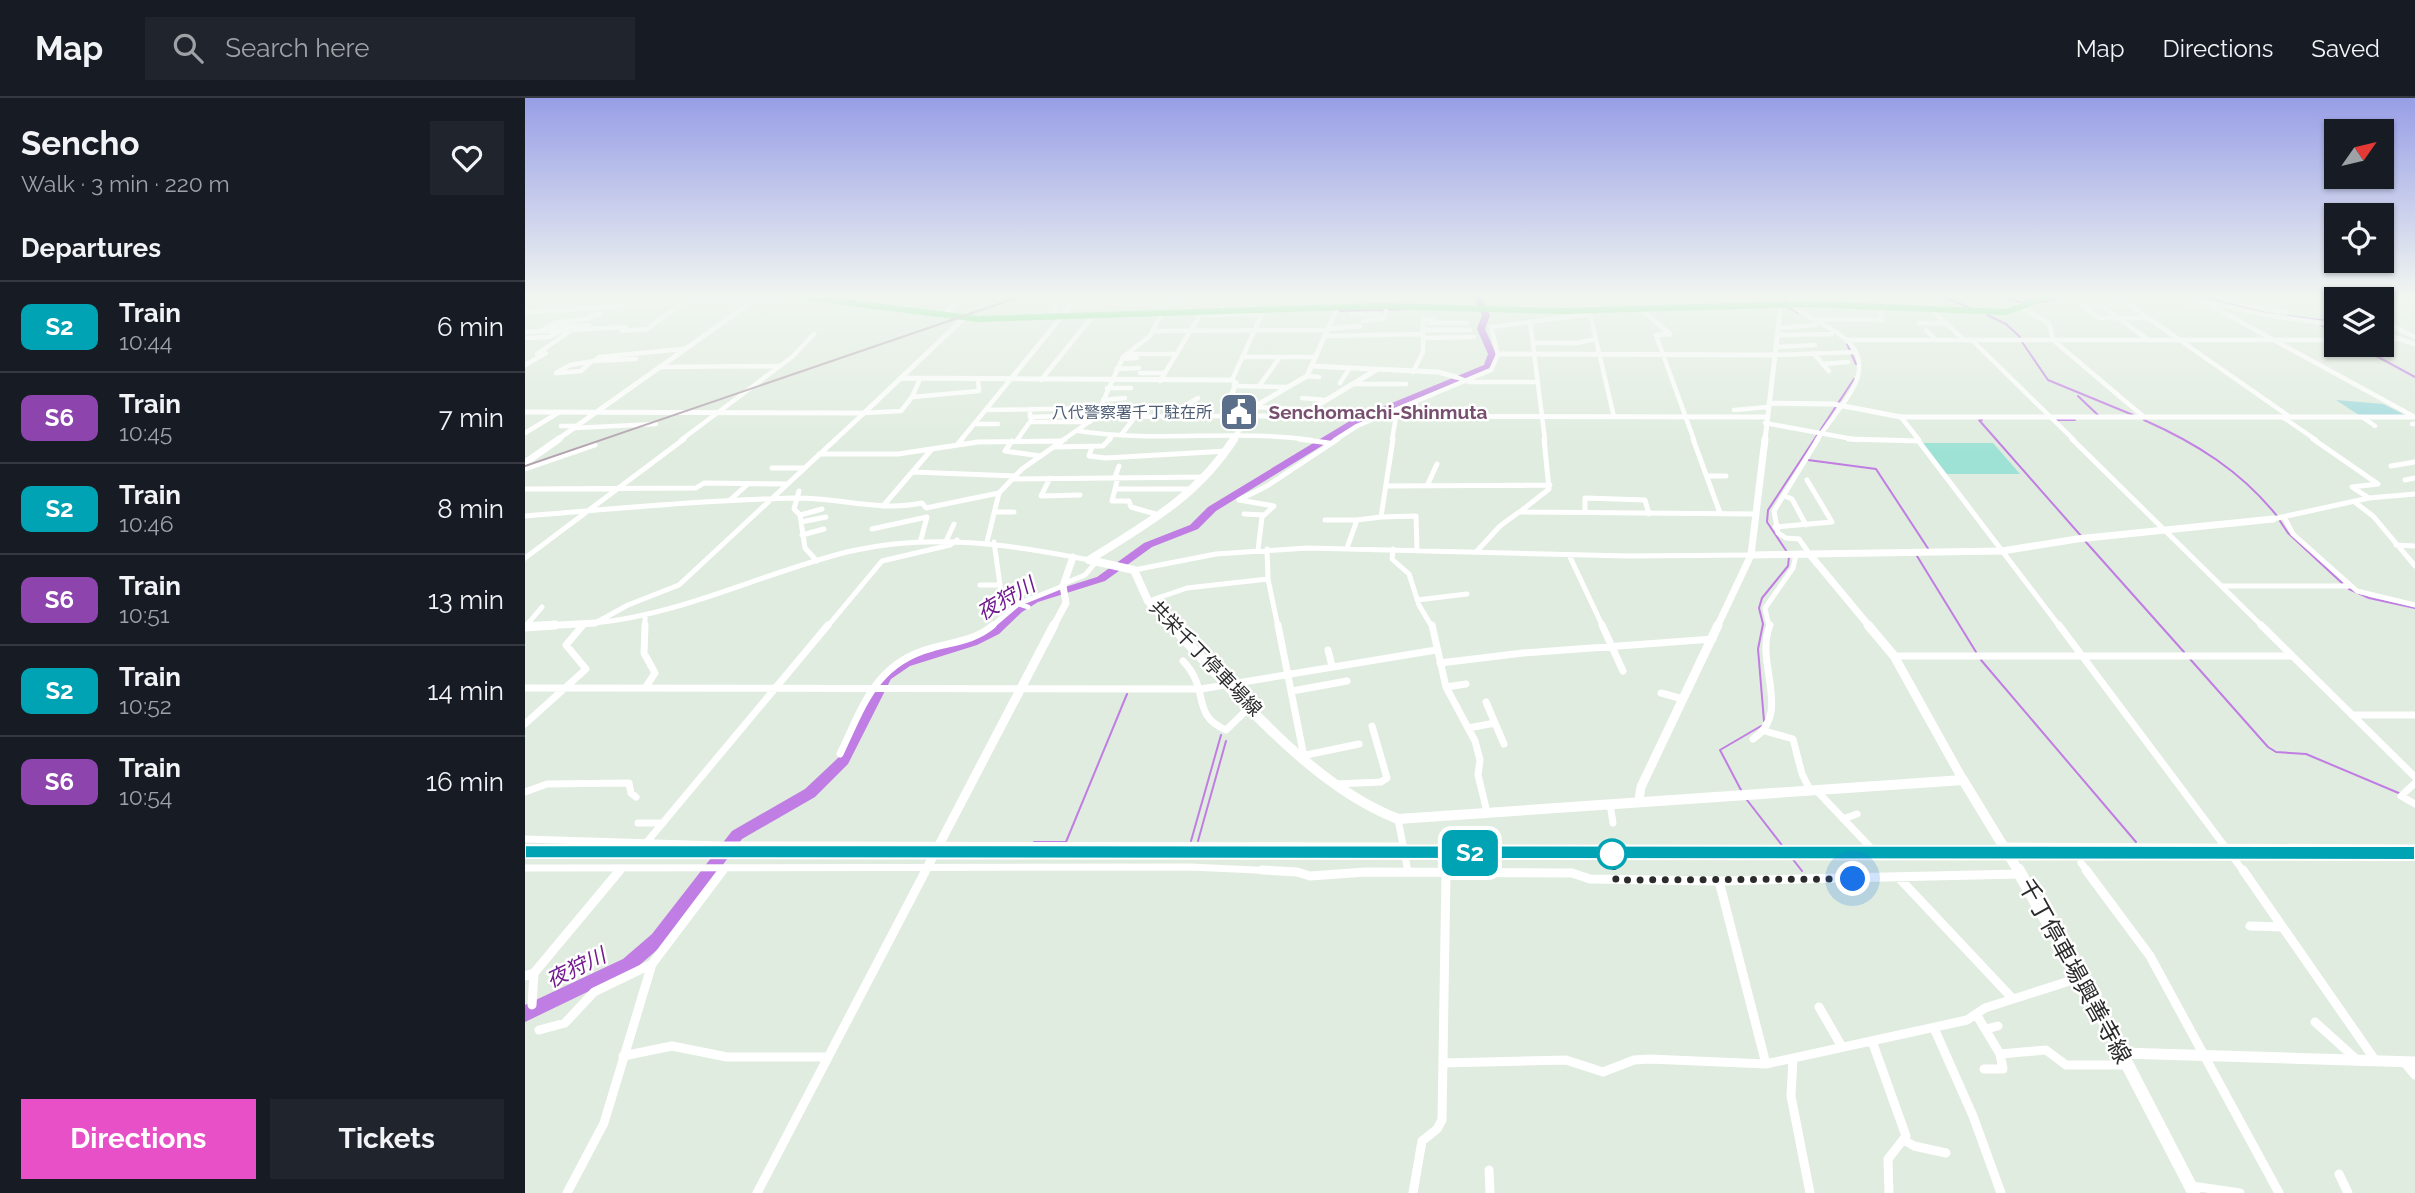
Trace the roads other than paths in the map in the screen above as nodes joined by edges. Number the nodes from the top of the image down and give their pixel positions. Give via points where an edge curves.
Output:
1 (545, 348) edge
2 (799, 348) edge
3 (932, 348) edge
4 (1036, 348) edge
5 (1066, 348) edge
6 (1135, 348) edge
7 (1179, 348) edge
8 (1247, 348) edge
9 (1319, 348) edge
10 (1423, 348) edge
11 (1497, 348) edge
12 (1534, 348) edge
13 (1597, 348) edge
14 (1662, 348) edge
15 (1776, 348) edge
16 (1851, 348) edge
17 (1980, 348) edge
18 (2062, 348) edge
19 (2191, 348) edge
20 (2285, 348) edge
21 (683, 349) joint
22 (1852, 352) junction
23 (1126, 354) junction
24 (1176, 354) junction
25 (1499, 354) junction
26 (1535, 354) junction
27 (1599, 354) junction
28 (1664, 354) junction
29 (1813, 354) junction
30 (1775, 355) junction
31 (1243, 357) junction
32 (1280, 357) junction
33 (1315, 357) junction
34 (1136, 358) dead end
35 (636, 359) dead end
36 (1122, 359) junction
37 (593, 362) junction
38 (1848, 362) dead end
39 (1822, 364) junction
40 (525, 365) edge
41 (779, 366) junction
42 (1311, 366) junction
43 (657, 367) junction
44 (1117, 369) junction
45 (1349, 369) junction
46 (1375, 370) junction
47 (1829, 371) dead end
48 (1413, 372) junction
49 (1165, 373) junction
50 (1307, 376) junction
51 (1319, 377) dead end
52 (1456, 377) joint
53 (901, 378) junction
54 (920, 379) junction
55 (978, 379) junction
56 (1010, 380) junction
57 (1041, 380) junction
58 (1160, 381) junction
59 (1110, 382) junction
60 (1465, 382) junction
61 (1538, 382) junction
62 (1233, 383) junction
63 (1339, 383) dead end
64 (1352, 384) junction
65 (1406, 384) dead end
66 (1259, 386) junction
67 (1288, 387) junction
68 (1107, 388) junction
69 (1131, 388) dead end
70 (912, 397) junction
71 (1125, 398) dead end
72 (1198, 398) dead end
73 (1302, 398) dead end
74 (1103, 400) junction
75 (1326, 400) junction
76 (895, 404) dead end
77 (1768, 405) junction
78 (1838, 405) junction
79 (1254, 407) junction
80 (1102, 408) junction
81 (1064, 409) junction
82 (986, 410) junction
83 (1030, 410) junction
84 (1309, 410) junction
85 (1734, 410) dead end
86 (525, 412) edge
87 (886, 412) junction
88 (558, 413) junction
89 (596, 413) junction
90 (718, 413) junction
91 (864, 413) junction
92 (1224, 416) junction
93 (1247, 416) junction
94 (1300, 416) junction
95 (1379, 416) junction
96 (1396, 416) junction
97 (1096, 417) junction
98 (1135, 417) junction
99 (1166, 417) junction
100 (1542, 417) junction
101 (1614, 417) junction
102 (1688, 417) junction
103 (1901, 417) junction
104 (2050, 417) junction
105 (2140, 417) junction
106 (2286, 417) junction
107 (2362, 417) junction
108 (1032, 419) junction
109 (1058, 419) junction
110 (1765, 420) junction
111 (2414, 420) edge
112 (1090, 422) junction
113 (656, 424) dead end
114 (974, 424) junction
115 (998, 424) dead end
116 (561, 426) dead end
117 (2375, 426) dead end
118 (576, 427) junction
119 (1079, 431) junction
120 (525, 433) edge
121 (1237, 433) junction
122 (1821, 433) junction
123 (1121, 435) junction
124 (1169, 435) junction
125 (1112, 436) junction
126 (1015, 441) junction
127 (1061, 441) junction
128 (1919, 441) junction
129 (1329, 443) junction
130 (1164, 444) dead end
131 (595, 445) dead end
132 (957, 445) junction
133 (1053, 447) junction
134 (1092, 447) junction
135 (932, 449) junction
136 (1227, 451) junction
137 (819, 454) junction
138 (1145, 455) junction
139 (1040, 456) junction
140 (1094, 457) junction
141 (2415, 462) edge
142 (525, 463) edge
143 (1144, 463) dead end
144 (1437, 464) dead end
145 (1090, 465) dead end
146 (1119, 466) dead end
147 (2391, 466) dead end
148 (772, 468) dead end
149 (804, 468) junction
150 (525, 469) edge
151 (912, 472) junction
152 (967, 473) junction
153 (1709, 476) junction
154 (1726, 476) dead end
155 (1014, 477) junction
156 (1116, 477) junction
157 (1206, 477) junction
158 (1050, 478) junction
159 (2415, 478) edge
160 (1807, 480) dead end
161 (2405, 480) dead end
162 (960, 481) dead end
163 (748, 484) junction
164 (788, 484) junction
165 (1386, 485) junction
166 (1427, 485) junction
167 (1550, 485) junction
168 (618, 488) junction
169 (525, 489) edge
170 (1115, 489) junction
171 (1193, 489) junction
172 (799, 491) dead end
173 (999, 493) junction
174 (949, 494) dead end
175 (2415, 494) edge
176 (1080, 495) dead end
177 (1785, 496) junction
178 (773, 498) junction
179 (798, 498) junction
180 (2369, 498) junction
181 (730, 500) junction
182 (1113, 501) junction
183 (2356, 503) junction
184 (948, 504) junction
185 (1106, 504) dead end
186 (883, 506) junction
187 (926, 508) junction
188 (822, 509) dead end
189 (1585, 511) junction
190 (586, 512) junction
191 (995, 512) junction
192 (1014, 512) dead end
193 (1519, 512) junction
194 (1720, 513) junction
195 (1244, 514) dead end
196 (1648, 514) junction
197 (1755, 514) junction
198 (800, 515) junction
199 (1159, 515) junction
200 (1264, 515) junction
201 (525, 516) edge
202 (826, 517) dead end
203 (927, 517) junction
204 (1381, 517) junction
205 (2279, 518) junction
206 (1325, 520) dead end
207 (1357, 520) junction
208 (801, 522) junction
209 (954, 524) dead end
210 (1648, 524) dead end
211 (1806, 525) junction
212 (1789, 526) junction
213 (1775, 527) junction
214 (824, 529) dead end
215 (872, 529) dead end
216 (2166, 531) junction
217 (802, 535) junction
218 (947, 539) junction
219 (1799, 539) junction
220 (921, 540) junction
221 (957, 540) junction
222 (990, 542) junction
223 (2396, 545) junction
224 (2415, 545) edge
225 (1350, 548) junction
226 (1393, 549) junction
227 (1417, 549) junction
228 (1258, 550) junction
229 (1267, 550) junction
230 (1477, 551) junction
231 (2002, 551) junction
232 (1569, 555) junction
233 (1751, 555) junction
234 (1791, 555) junction
235 (1811, 555) junction
236 (1073, 556) junction
237 (525, 558) edge
238 (1355, 558) dead end
239 (817, 561) junction
240 (1093, 561) junction
241 (1112, 565) joint
242 (2415, 566) edge
243 (1131, 569) junction
244 (1268, 579) junction
245 (980, 585) dead end
246 (1000, 585) junction
247 (2222, 586) junction
248 (2347, 586) junction
249 (1063, 588) junction
250 (1467, 594) dead end
251 (1417, 600) junction
252 (1149, 601) junction
253 (2415, 605) edge
254 (1023, 606) junction
255 (542, 607) dead end
256 (645, 617) junction
257 (595, 623) junction
258 (584, 624) junction
259 (525, 627) edge
260 (1713, 639) junction
261 (1609, 647) junction
262 (1328, 650) dead end
263 (1436, 650) junction
264 (1893, 656) junction
265 (2082, 656) junction
266 (2292, 656) junction
267 (1183, 661) dead end
268 (1440, 663) junction
269 (1332, 666) junction
270 (1623, 671) dead end
271 (1287, 673) junction
272 (1347, 681) dead end
273 (1229, 682) junction
274 (1466, 684) dead end
275 (1446, 687) junction
276 (525, 688) edge
277 (645, 688) junction
278 (778, 688) junction
279 (871, 688) junction
280 (563, 689) junction
281 (1021, 689) junction
282 (1201, 689) junction
283 (1291, 691) junction
284 (1661, 693) dead end
285 (1683, 699) junction
286 (1486, 702) dead end
287 (1251, 705) junction
288 (2352, 715) junction
289 (2415, 715) edge
290 (1495, 723) junction
291 (525, 724) edge
292 (1372, 726) dead end
293 (1468, 728) junction
294 (1765, 731) junction
295 (1753, 739) dead end
296 (1359, 744) dead end
297 (1504, 744) dead end
298 (840, 754) dead end
299 (1305, 756) junction
300 (2415, 777) edge
301 (1963, 780) junction
302 (2415, 783) edge
303 (1333, 784) junction
304 (1813, 790) junction
305 (525, 792) edge
306 (636, 797) dead end
307 (1639, 800) junction
308 (1610, 804) junction
309 (2415, 804) edge
310 (1487, 812) junction
311 (1857, 814) dead end
312 (1398, 819) junction
313 (1843, 819) junction
314 (638, 823) dead end
315 (663, 823) junction
316 (1613, 823) dead end
317 (525, 839) edge
318 (646, 843) junction
319 (939, 846) junction
320 (1404, 846) junction
321 (2005, 846) junction
322 (2227, 847) junction
323 (1871, 848) dead end
324 (2415, 848) edge
325 (2081, 863) dead end
326 (928, 866) junction
327 (525, 868) edge
328 (622, 868) junction
329 (725, 868) junction
330 (1408, 872) junction
331 (1446, 873) junction
332 (2021, 874) junction
333 (1900, 878) junction
334 (1719, 881) junction
335 (2250, 926) dead end
336 (2282, 927) junction
337 (649, 966) junction
338 (530, 974) edge
339 (2079, 978) junction
340 (2012, 998) junction
341 (532, 1005) dead end
342 (1819, 1007) dead end
343 (1976, 1014) junction
344 (2315, 1022) dead end
345 (1998, 1026) dead end
346 (1934, 1028) junction
347 (1986, 1029) junction
348 (539, 1030) dead end
349 (1872, 1041) junction
350 (1842, 1047) junction
351 (2120, 1053) junction
352 (2000, 1054) junction
353 (623, 1056) junction
354 (2203, 1056) junction
355 (828, 1057) junction
356 (1793, 1059) junction
357 (2357, 1060) junction
358 (2375, 1060) junction
359 (2409, 1062) edge
360 (1443, 1063) junction
361 (1766, 1064) junction
362 (2127, 1065) junction
363 (1984, 1069) dead end
364 (2415, 1075) edge
365 (1904, 1140) junction
366 (1946, 1153) dead end
367 (1489, 1170) dead end
368 (2339, 1174) dead end
369 (2192, 1189) edge
370 (567, 1193) edge
371 (757, 1193) edge
372 (1413, 1193) edge
373 (1490, 1193) edge
374 (1810, 1193) edge
375 (1889, 1193) edge
376 (2001, 1193) edge
377 (2240, 1193) edge
378 (2279, 1193) edge
379 (2348, 1193) edge

1 - 40 street via 537,354 546,353
2 - 41 street
3 - 53 street
4 - 56 street
5 - 57 street
6 - 23 street
7 - 24 street
8 - 31 street
9 - 33 main road
10 - 48 street
11 - 25 street
12 - 26 street
13 - 27 street
14 - 28 street
15 - 30 street
16 - 22 street
17 - 104 street
18 - 105 street
19 - 106 street
20 - 111 street
21 - 37 street via 599,357
21 - 43 street
22 - 29 street
22 - 78 street via 1861,376
23 - 24 street
23 - 36 street
24 - 49 street
25 - 26 street
25 - 60 street via 1491,370
26 - 27 street
26 - 61 street
27 - 28 street
27 - 101 street
28 - 30 street
28 - 102 street
29 - 30 street
29 - 39 street
30 - 77 street
31 - 32 street
31 - 62 street
32 - 33 street
32 - 66 street
33 - 42 main road
34 - 36 street
35 - 37 street
36 - 44 street
37 - 37 street via 581,371 556,373 568,364
38 - 39 street
39 - 47 street
41 - 43 street
41 - 90 street
42 - 45 street
42 - 50 main road
43 - 89 street
44 - 49 street
44 - 59 street
45 - 46 street
45 - 63 street
46 - 48 street
46 - 64 street
48 - 52 street
49 - 58 street
50 - 51 street
50 - 67 main road
52 - 60 street
53 - 54 street
53 - 91 street
54 - 55 street
54 - 70 street
55 - 56 street
55 - 70 street via 979,391
56 - 57 street
56 - 82 street
57 - 59 street
58 - 59 street
58 - 62 street
59 - 68 street
60 - 61 street
60 - 95 street
61 - 100 street
62 - 66 street
62 - 92 street
64 - 65 street
64 - 75 street
66 - 67 street
67 - 79 main road
68 - 69 street
68 - 74 street
70 - 87 street via 901,411
71 - 74 street
72 - 99 street
73 - 75 street
74 - 80 street
75 - 84 street
76 - 87 street
77 - 78 street
77 - 85 street
77 - 110 street
78 - 103 street
78 - 122 street
79 - 84 street
79 - 93 main road
80 - 81 street
80 - 97 street
81 - 83 street
81 - 109 street
82 - 83 street
82 - 114 street
83 - 108 street
84 - 94 street
86 - 88 street
87 - 91 street
88 - 89 street
88 - 120 street
89 - 90 street
89 - 118 street
90 - 91 street
90 - 168 street
91 - 137 street
92 - 93 street
92 - 99 street
93 - 94 street
93 - 121 main road
94 - 95 street
95 - 96 street
95 - 129 street
96 - 100 street
96 - 165 street
97 - 98 street
97 - 112 street
98 - 99 street
98 - 123 street
100 - 101 street
100 - 167 street
101 - 102 street
102 - 110 street
102 - 153 street
103 - 104 street
103 - 128 street
104 - 105 street
104 - 216 street
105 - 106 street
106 - 107 street
106 - 180 street via 2378,484 2352,487
107 - 111 street
107 - 117 street
108 - 109 street
108 - 126 street
109 - 112 street
110 - 122 street
110 - 197 street
112 - 119 street
113 - 118 street
114 - 115 street
114 - 132 street
116 - 118 street
118 - 142 street
119 - 125 street
119 - 127 street
121 - 124 street
121 - 129 street
121 - 136 main road
122 - 128 street via 1861,441
122 - 177 street
123 - 124 street
123 - 125 street
124 - 130 street
125 - 134 street via 1105,446
126 - 127 street
126 - 132 street
126 - 139 street via 1005,452
127 - 133 street
128 - 231 street
129 - 200 street via 1267,486 1239,499 1274,506
131 - 150 street
132 - 135 street
133 - 134 street
133 - 139 street
134 - 140 street via 1089,455
135 - 137 street
135 - 151 street
136 - 138 street
136 - 157 main road
137 - 149 street
138 - 140 street
138 - 143 street
139 - 155 street
140 - 145 street
141 - 147 street
144 - 166 street
146 - 156 street
148 - 149 street
149 - 164 street
151 - 152 street
151 - 186 street
152 - 155 street
152 - 162 street
153 - 154 street
153 - 194 street
155 - 158 street
155 - 173 street
156 - 157 street
156 - 158 street
156 - 170 street
157 - 171 main road
158 - 176 street via 1041,496
159 - 161 street
160 - 211 street via 1832,522
163 - 164 street
163 - 168 street
163 - 181 street
164 - 178 street
165 - 166 street
165 - 204 street
166 - 167 street
167 - 193 street
168 - 169 street
168 - 190 street
170 - 171 street
170 - 182 street
171 - 199 main road
172 - 179 street
173 - 184 street
173 - 191 street
174 - 184 street
175 - 180 street
177 - 211 street via 1792,499
177 - 213 street via 1774,511
178 - 179 street
178 - 181 street
178 - 257 street via 679,585
179 - 186 street
179 - 198 street via 793,507
180 - 183 street
181 - 190 street
182 - 185 street
182 - 199 street via 1129,501 1131,508
183 - 205 street
183 - 223 street via 2378,518
184 - 187 street
186 - 187 street via 922,503
187 - 203 street
188 - 198 street
189 - 193 street
189 - 196 street
189 - 196 street via 1585,498 1628,497 1645,500
190 - 201 street
190 - 237 street
191 - 192 street
191 - 222 street
193 - 230 street
194 - 196 street
194 - 197 street
195 - 200 street
196 - 210 street
197 - 233 street
198 - 208 street
199 - 240 main road
200 - 228 street
202 - 208 street
203 - 215 street
203 - 220 street
204 - 207 street
204 - 227 street via 1416,516
205 - 216 street
205 - 248 street
206 - 207 street
207 - 225 street
208 - 217 street
209 - 218 street
211 - 212 street
212 - 213 street
212 - 219 street
213 - 219 street via 1782,539
214 - 217 street
216 - 231 street
216 - 247 street
217 - 239 street via 805,548
218 - 220 street
218 - 221 street
219 - 235 street
220 - 239 street
221 - 222 street
221 - 278 street via 881,558
222 - 236 street
222 - 246 street
223 - 224 street
223 - 242 street
225 - 226 street
225 - 229 street
225 - 238 street
226 - 227 street
226 - 251 street via 1392,559 1409,574
227 - 230 street
228 - 229 street
228 - 243 street
229 - 244 street
230 - 232 street
231 - 235 street
231 - 265 street
232 - 233 street
232 - 261 street
233 - 234 street
233 - 260 street
234 - 235 street
234 - 294 street via 1793,568 1765,608 1770,625 1765,650 1773,715
235 - 264 street
236 - 240 street
236 - 249 street
239 - 256 street
240 - 241 main road
240 - 249 street via 1085,575
241 - 243 main road
243 - 252 main road, 共栄千丁停車場線
244 - 252 street via 1187,587
244 - 271 street
245 - 246 street
246 - 254 street via 1004,597
247 - 248 street
247 - 266 street
248 - 253 street
249 - 254 street
249 - 281 street via 1066,603
250 - 251 street
251 - 263 street via 1432,626
252 - 273 main road, 共栄千丁停車場線
254 - 279 street via 981,635 903,659
255 - 259 street
256 - 257 street
256 - 277 street via 644,653 655,673
257 - 258 street
258 - 259 street
258 - 280 street via 566,645 586,669
260 - 261 street
260 - 285 street
261 - 268 street
261 - 270 street
262 - 269 street
263 - 268 street
263 - 269 street
264 - 265 street
264 - 301 street
265 - 266 street
265 - 322 street
266 - 288 street
267 - 282 street
268 - 275 street
269 - 271 street
271 - 273 street
271 - 283 street
272 - 283 street
273 - 282 street
273 - 287 main road, 共栄千丁停車場線
274 - 275 street
275 - 293 street
276 - 280 street
277 - 278 street
277 - 280 street
278 - 279 street
278 - 315 street
279 - 281 street
279 - 298 street
280 - 291 street
281 - 282 street
281 - 319 street
282 - 287 street via 1202,713 1223,730
283 - 299 street
284 - 285 street
285 - 307 street
286 - 290 street
287 - 299 main road, 共栄千丁停車場線
288 - 289 street
288 - 300 street
290 - 293 street
290 - 297 street
292 - 303 street via 1387,778
293 - 310 street via 1480,760 1478,775
294 - 295 street
294 - 304 street via 1793,739 1802,774
296 - 299 street
299 - 303 main road, 共栄千丁停車場線
301 - 304 main road
301 - 321 main road, 千丁停車場興善寺線
302 - 309 street via 2403,794
303 - 312 main road, 共栄千丁停車場線
304 - 307 main road
304 - 313 street
305 - 306 street via 547,783 629,783
307 - 308 main road, 共栄千丁停車場線
308 - 310 main road, 共栄千丁停車場線
308 - 316 street
310 - 312 main road, 共栄千丁停車場線
311 - 313 street
312 - 320 street
313 - 323 street
314 - 315 street
315 - 318 street
317 - 318 street
318 - 319 street
319 - 320 street
319 - 326 street
320 - 330 street
321 - 322 street
321 - 332 main road, 千丁停車場興善寺線
322 - 324 street
322 - 336 street
325 - 354 street via 2150,956
326 - 329 street
326 - 330 street via 1190,867 1310,876
326 - 355 street
327 - 328 street
328 - 329 street
328 - 338 street
329 - 337 street
330 - 331 street
331 - 334 street via 1572,873 1590,879
331 - 360 street
332 - 333 street
332 - 339 main road, 千丁停車場興善寺線
333 - 334 street
333 - 340 street
334 - 361 street
335 - 336 street
336 - 358 street
337 - 348 street via 594,992 565,1023
337 - 353 street
338 - 341 street
339 - 340 street
339 - 351 main road, 千丁停車場興善寺線
340 - 343 street
342 - 350 street
343 - 346 street
343 - 347 street
344 - 357 street
345 - 347 street
346 - 349 street
346 - 376 street
347 - 352 street
349 - 350 street
349 - 365 street via 1891,1085
350 - 356 street
351 - 354 street
351 - 362 main road, 千丁停車場興善寺線
352 - 362 street via 2046,1050 2066,1065
352 - 363 street via 2003,1069
353 - 355 street via 672,1046 727,1057
353 - 370 street via 604,1123
354 - 357 street
354 - 378 street
355 - 371 street
356 - 361 street
356 - 374 street via 1791,1096
357 - 358 street
358 - 359 street
359 - 364 street
360 - 361 street via 1566,1060 1603,1072 1650,1059
360 - 372 street via 1442,1120 1422,1141
362 - 369 main road, 千丁停車場興善寺線
365 - 366 street
365 - 375 street via 1888,1159
367 - 373 street
368 - 379 street
369 - 377 street

